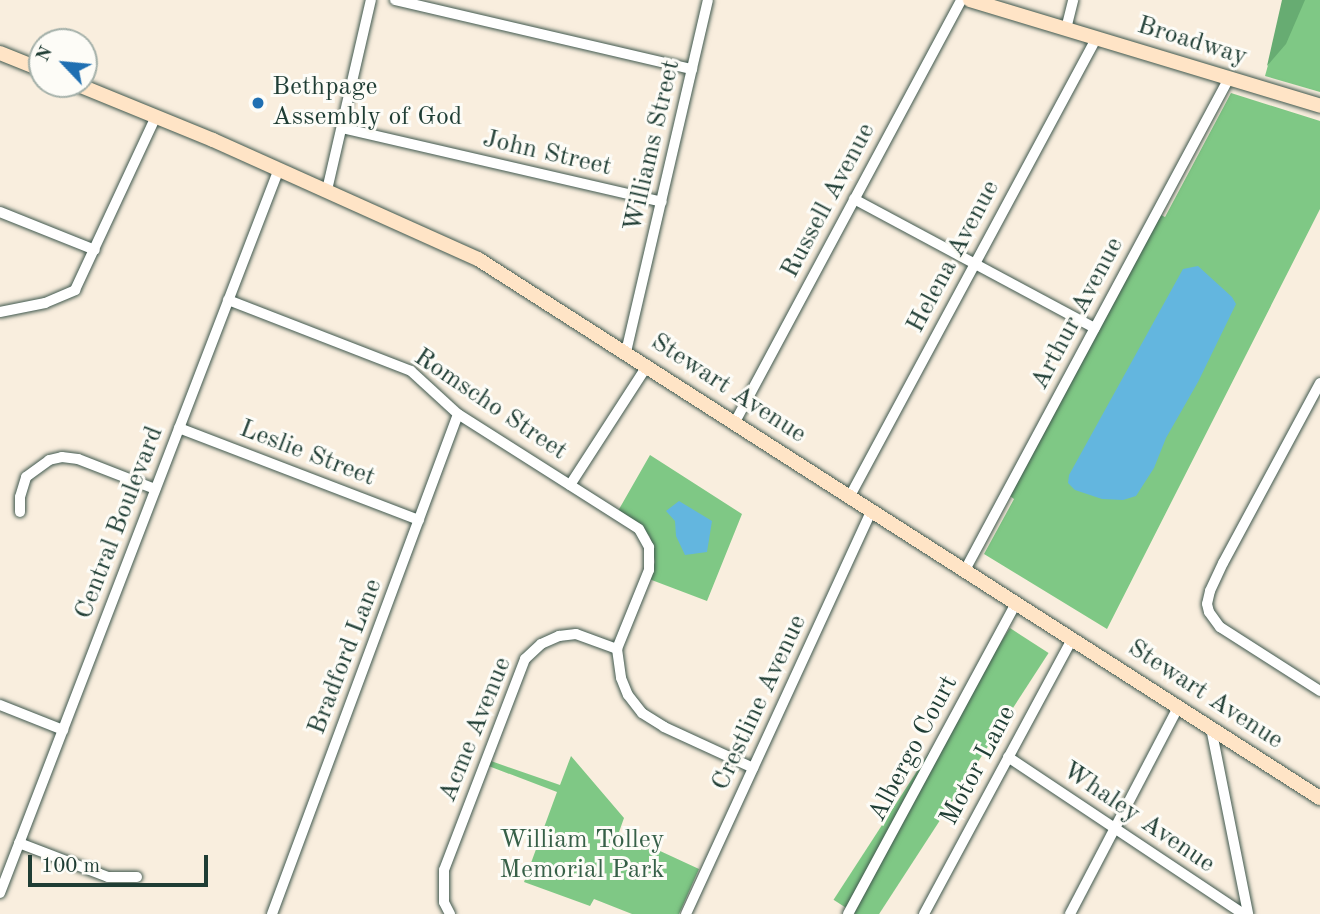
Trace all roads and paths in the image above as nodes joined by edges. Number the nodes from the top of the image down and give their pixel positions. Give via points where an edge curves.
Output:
1 (371, 0) edge
2 (395, 0) edge
3 (708, 0) edge
4 (961, 0) edge
5 (970, 0) edge
6 (1073, 0) edge
7 (1066, 29) junction
8 (1096, 39) junction
9 (0, 53) edge
10 (28, 64) edge
11 (692, 69) junction
12 (1229, 78) junction
13 (98, 93) edge
14 (1320, 106) edge
15 (156, 116) junction
16 (342, 128) junction
17 (279, 169) junction
18 (327, 190) junction
19 (855, 199) junction
20 (662, 202) junction
21 (0, 212) edge
22 (94, 250) junction
23 (975, 264) junction
24 (228, 300) junction
25 (0, 312) edge
26 (1095, 328) junction
27 (626, 352) junction
28 (647, 366) junction
29 (1320, 383) edge
30 (458, 414) junction
31 (735, 422) junction
32 (179, 428) junction
33 (570, 485) junction
34 (155, 489) junction
35 (850, 496) junction
36 (872, 510) junction
37 (20, 512) dead end
38 (419, 520) junction
39 (965, 570) junction
40 (1016, 603) junction
41 (1072, 639) junction
42 (617, 649) junction
43 (1320, 691) edge
44 (0, 705) edge
45 (1178, 707) junction
46 (1211, 728) junction
47 (62, 730) junction
48 (1008, 757) junction
49 (753, 768) junction
50 (1320, 798) edge
51 (1115, 827) junction
52 (19, 843) junction
53 (137, 877) dead end
54 (0, 893) edge
55 (272, 914) edge
56 (450, 914) edge
57 (686, 914) edge
58 (848, 914) edge
59 (924, 914) edge
60 (1070, 914) edge
61 (1246, 914) edge

1 - 16 street
2 - 11 street
3 - 11 street, Williams Street
4 - 19 street, Russell Avenue
5 - 7 main road, Broadway
6 - 7 street
7 - 8 main road, Broadway
8 - 12 main road, Broadway
8 - 23 street, Helena Avenue
9 - 10 main road
11 - 20 street, Williams Street
12 - 14 main road, Broadway
12 - 26 street, Arthur Avenue
13 - 15 main road, Stewart Avenue
15 - 17 main road, Stewart Avenue
15 - 22 street
16 - 18 street
16 - 20 street, John Street
17 - 18 main road, Stewart Avenue
17 - 24 street, Central Boulevard
18 - 27 main road, Stewart Avenue via 478,259
19 - 23 street
19 - 31 street, Russell Avenue
20 - 27 street, Williams Street
21 - 22 street
22 - 25 street via 81,280 66,296
23 - 26 street
23 - 35 street, Helena Avenue
24 - 30 street, Romscho Street via 411,371
24 - 32 street, Central Boulevard
26 - 39 street, Arthur Avenue
27 - 28 main road, Stewart Avenue
28 - 31 main road, Stewart Avenue
28 - 33 street
29 - 43 street via 1223,563 1208,608 1220,627
30 - 33 street, Romscho Street
30 - 38 street, Bradford Lane
31 - 35 main road, Stewart Avenue
32 - 34 street, Central Boulevard
32 - 38 street, Leslie Street
33 - 42 street, Romscho Street via 639,529 649,547 649,570
34 - 37 street via 62,457 49,460 26,477
34 - 47 street, Central Boulevard
35 - 36 main road, Stewart Avenue
36 - 39 main road, Stewart Avenue
36 - 49 street, Crestline Avenue
38 - 55 street, Bradford Lane
39 - 40 main road, Stewart Avenue
40 - 41 main road, Stewart Avenue
40 - 58 street, Albergo Court
41 - 45 main road, Stewart Avenue
41 - 48 street, Motor Lane
42 - 49 street via 621,678 642,713
42 - 56 street, Acme Avenue via 576,634 541,644 525,659 444,870 444,902
44 - 47 street
45 - 46 main road, Stewart Avenue
45 - 51 street
46 - 50 main road, Stewart Avenue
46 - 61 street
47 - 52 street, Central Boulevard
48 - 51 street, Whaley Avenue
48 - 59 street, Motor Lane
49 - 57 street, Crestline Avenue
51 - 60 street
51 - 61 street, Whaley Avenue
52 - 53 street via 100,874
52 - 54 street, Central Boulevard

